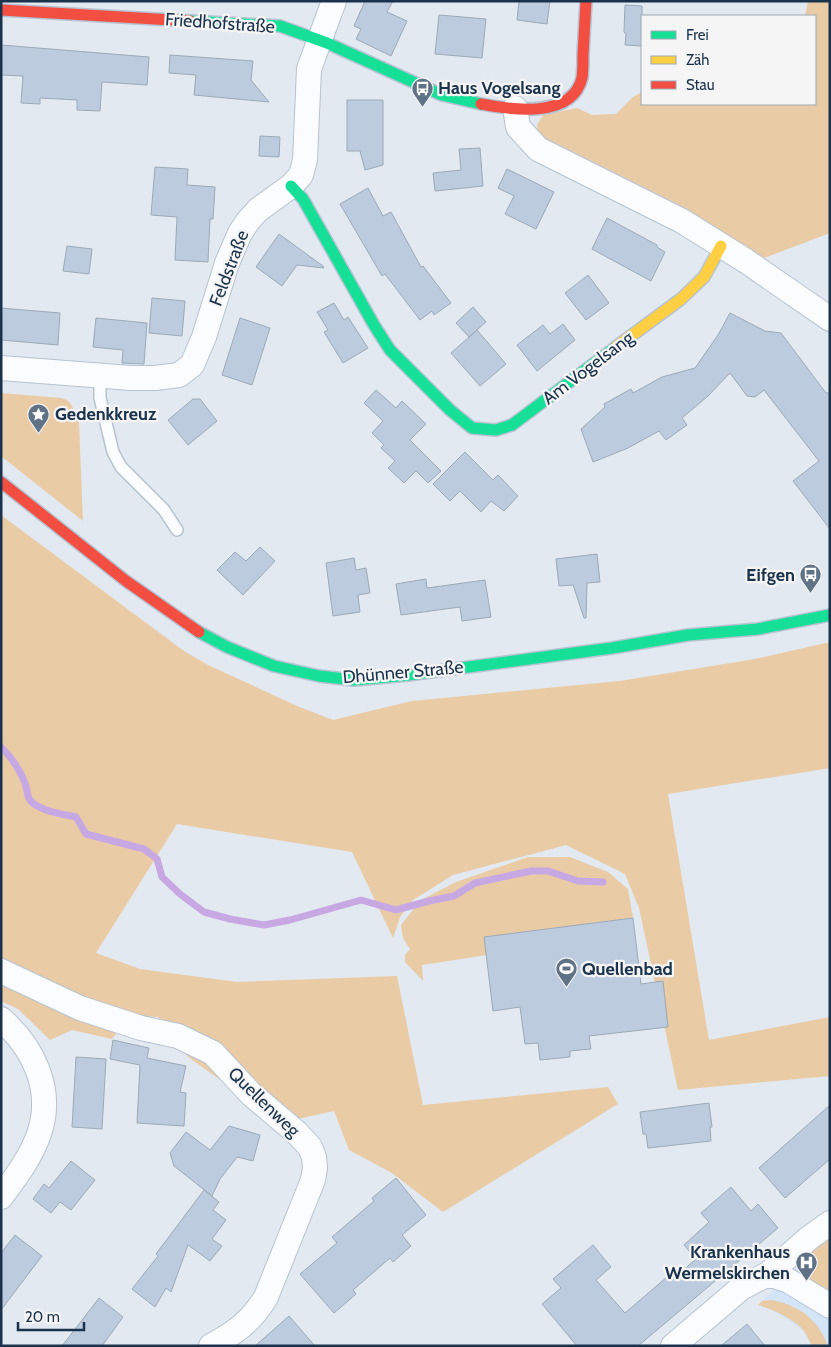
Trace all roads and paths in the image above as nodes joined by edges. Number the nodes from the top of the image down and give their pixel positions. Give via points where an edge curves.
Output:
1 (334, 1) edge
2 (586, 1) edge
3 (38, 7) edge
4 (1, 10) edge
5 (319, 40) junction
6 (515, 108) junction
7 (291, 186) junction
8 (721, 246) junction
9 (830, 319) edge
10 (1, 368) edge
11 (100, 376) junction
12 (1, 482) edge
13 (177, 530) dead end
14 (830, 615) edge
15 (1, 971) edge
16 (1, 1019) edge
17 (1, 1197) edge
18 (830, 1223) edge
19 (768, 1274) junction
20 (830, 1306) edge
21 (211, 1346) edge
22 (673, 1346) edge

1 - 5 street, Feldstraße
2 - 6 street, Friedhofstraße via 582,77 575,93 562,103 548,107
3 - 4 street, Friedhofstraße
3 - 5 street, Friedhofstraße via 280,26
5 - 6 street, Friedhofstraße via 440,94 472,104
5 - 7 street, Feldstraße via 309,69 304,166 298,180
6 - 8 street via 518,127 538,149 682,221
7 - 8 street, Am Vogelsang via 303,199 390,350 472,428 496,430 512,425 681,299 704,277
7 - 11 street, Feldstraße via 258,210 240,232 192,365 172,376
8 - 9 street
10 - 11 street
11 - 13 lane via 100,398 113,452 121,468 164,510
12 - 14 street, Dhünner Straße via 126,581 201,634 274,666 319,676 354,680 408,674 688,635 758,629
15 - 21 street, Quellenweg via 80,1008 178,1036 207,1050 225,1064 250,1094 310,1147 314,1157 313,1180 266,1297 246,1323
16 - 17 street via 20,1038 32,1057 41,1080 43,1105 33,1149
18 - 19 street
19 - 20 street via 787,1280
19 - 22 street via 741,1288

